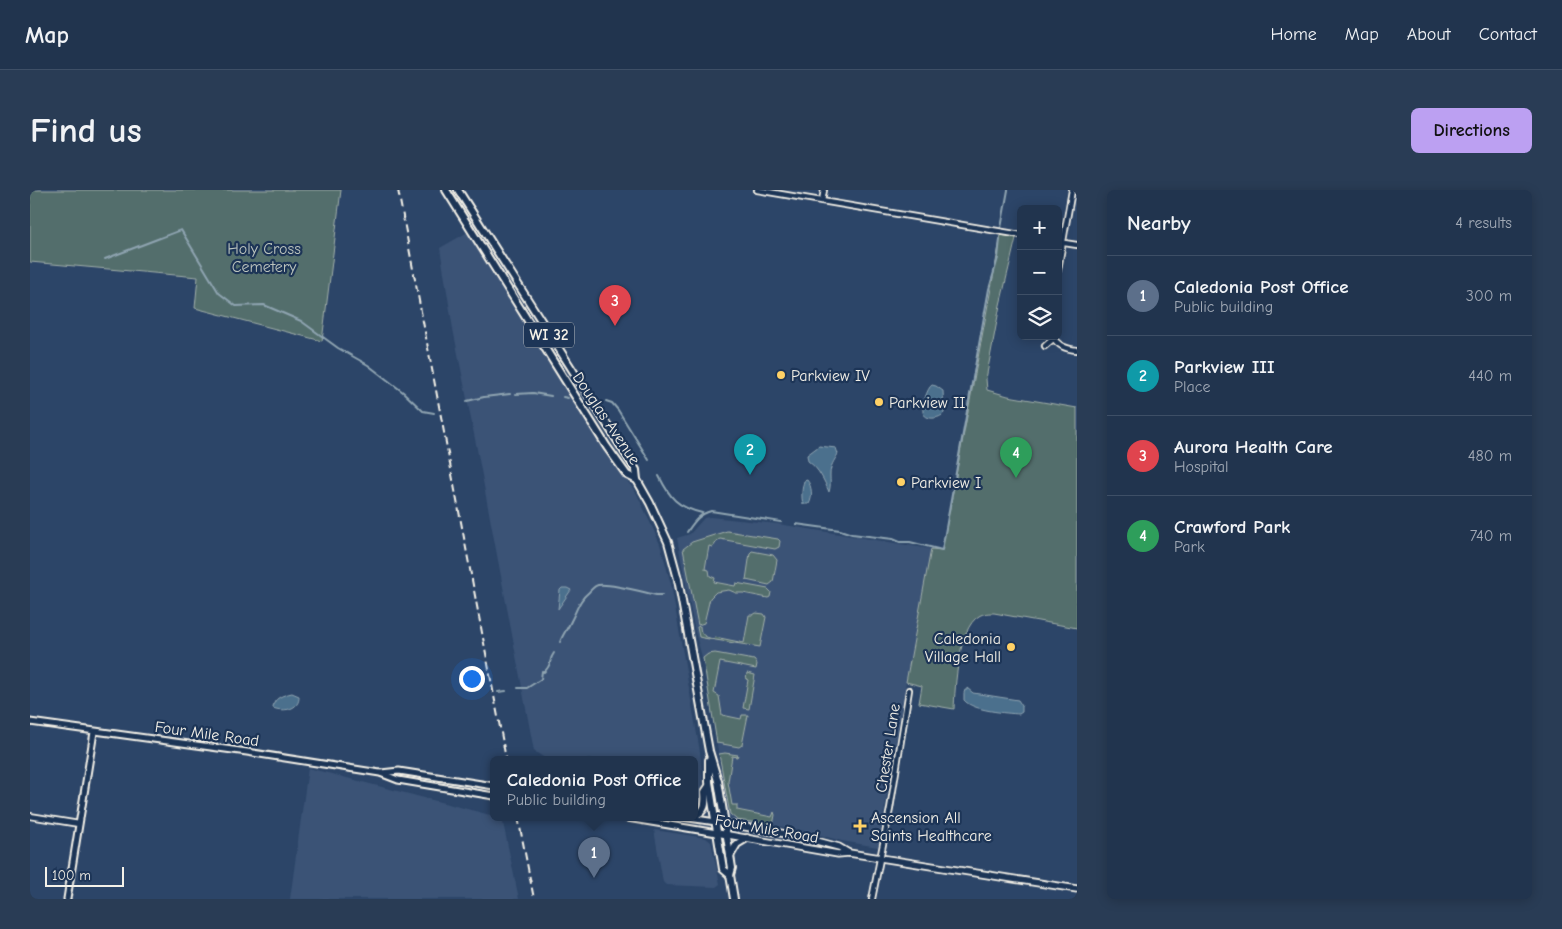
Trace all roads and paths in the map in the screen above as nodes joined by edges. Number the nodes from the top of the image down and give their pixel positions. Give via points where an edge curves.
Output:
1 (446, 190) edge
2 (458, 190) edge
3 (757, 190) edge
4 (824, 190) edge
5 (1072, 190) edge
6 (822, 201) junction
7 (1017, 234) edge
8 (1062, 237) edge
9 (1062, 242) edge
10 (1077, 245) edge
11 (1050, 340) edge
12 (1054, 340) edge
13 (1045, 346) dead end
14 (1077, 350) edge
15 (636, 480) junction
16 (909, 690) dead end
17 (30, 722) edge
18 (94, 732) junction
19 (709, 751) junction
20 (380, 773) junction
21 (490, 785) edge
22 (709, 786) junction
23 (490, 795) edge
24 (698, 814) edge
25 (30, 816) edge
26 (698, 819) edge
27 (645, 821) edge
28 (716, 822) junction
29 (79, 824) junction
30 (725, 824) junction
31 (717, 833) junction
32 (726, 834) junction
33 (747, 838) junction
34 (849, 853) junction
35 (730, 856) junction
36 (881, 857) junction
37 (730, 874) junction
38 (1077, 889) edge
39 (67, 899) edge
40 (734, 899) edge
41 (872, 899) edge

1 - 15 main road, Douglas Avenue / WI 32 via 607,447 627,475
2 - 15 main road, Douglas Avenue / WI 32 via 636,470
3 - 6 street
4 - 6 street
5 - 8 street
6 - 7 street
9 - 10 street
11 - 13 street
12 - 14 street via 1063,348
15 - 19 main road, Douglas Avenue / WI 32 via 660,522 674,560
16 - 36 street, Chester Lane
17 - 18 street, Four Mile Road
18 - 20 street, Four Mile Road
18 - 29 street
19 - 22 main road, Douglas Avenue / WI 32
19 - 30 main road, Douglas Avenue / WI 32
20 - 21 street, Four Mile Road via 399,771
20 - 23 street, Four Mile Road via 398,780
22 - 24 main road via 705,792 704,808
22 - 28 main road, Douglas Avenue / WI 32
25 - 29 street
26 - 28 street, Four Mile Road
27 - 31 street, Four Mile Road
28 - 30 main road, Four Mile Road
28 - 31 main road, Douglas Avenue / WI 32
29 - 39 street
30 - 32 main road, Douglas Avenue / WI 32
30 - 34 main road, Four Mile Road via 798,836 839,846
31 - 32 main road, Four Mile Road
31 - 37 main road, Douglas Avenue / WI 32 via 722,869
32 - 33 main road, Four Mile Road
32 - 35 main road, Douglas Avenue / WI 32
33 - 34 main road, Four Mile Road via 838,854
33 - 35 main road via 737,844
34 - 36 main road, Four Mile Road
35 - 37 main road, Douglas Avenue / WI 32
36 - 38 main road, Four Mile Road
36 - 41 street, Chester Lane
37 - 40 main road, Douglas Avenue / WI 32

